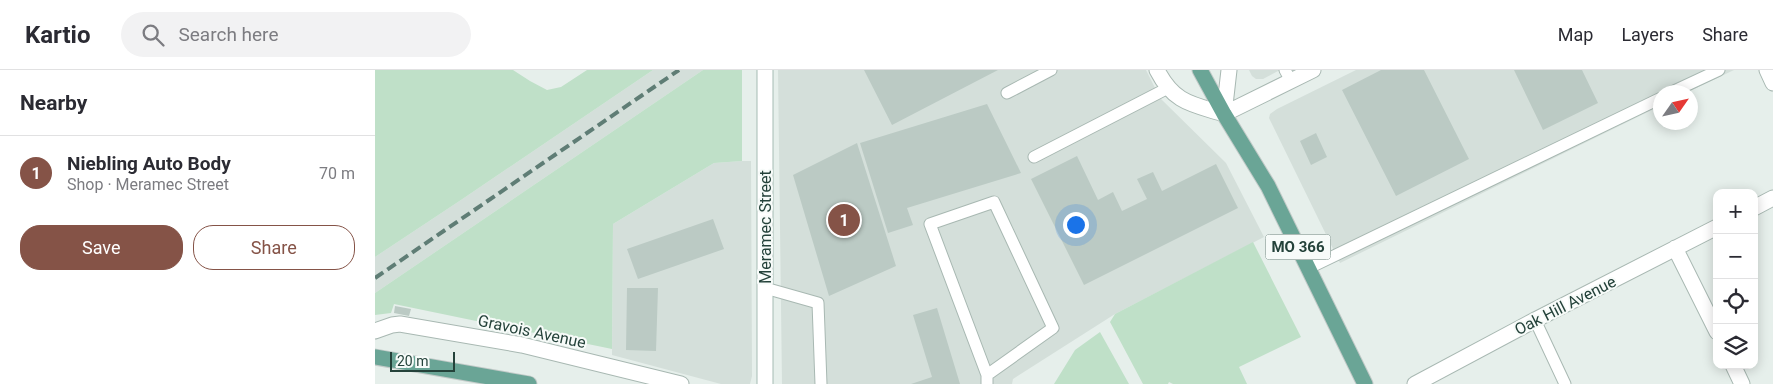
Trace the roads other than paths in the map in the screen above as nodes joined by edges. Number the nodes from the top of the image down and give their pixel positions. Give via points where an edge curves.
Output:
1 (765, 70) edge
2 (1051, 70) edge
3 (1157, 70) edge
4 (1200, 70) edge
5 (1229, 70) edge
6 (1313, 70) edge
7 (1719, 70) edge
8 (1767, 70) edge
9 (1288, 76) edge
10 (1773, 83) edge
11 (1687, 85) edge
12 (1168, 88) junction
13 (1007, 93) dead end
14 (1653, 102) edge
15 (1224, 114) junction
16 (1034, 157) dead end
17 (1773, 198) edge
18 (1758, 206) edge
19 (1713, 229) edge
20 (1675, 248) junction
21 (1309, 268) junction
22 (765, 288) junction
23 (1535, 320) junction
24 (1713, 324) edge
25 (375, 331) edge
26 (375, 357) edge
27 (1735, 369) edge
28 (987, 380) edge
29 (529, 384) edge
30 (681, 384) edge
31 (765, 384) edge
32 (821, 384) edge
33 (1365, 384) edge
34 (1415, 384) edge
35 (1565, 384) edge
36 (1742, 384) edge

1 - 22 street, Meramec Street
2 - 13 lane
3 - 12 street
4 - 15 main road, MO 366
5 - 15 street
6 - 9 street
7 - 11 lane
8 - 10 street
9 - 15 street
12 - 15 street via 1186,102
12 - 16 lane
14 - 21 lane
15 - 21 main road, MO 366 via 1268,186
17 - 18 street
19 - 20 street, Oak Hill Avenue
20 - 23 street, Oak Hill Avenue
20 - 24 street
21 - 33 main road, MO 366
22 - 31 street, Meramec Street
22 - 32 lane via 818,303
23 - 34 street, Oak Hill Avenue
23 - 35 lane
25 - 30 street, Gravois Avenue via 400,324 522,345
26 - 29 main road
27 - 36 street
28 - 28 lane via 930,224 994,202 1053,328

